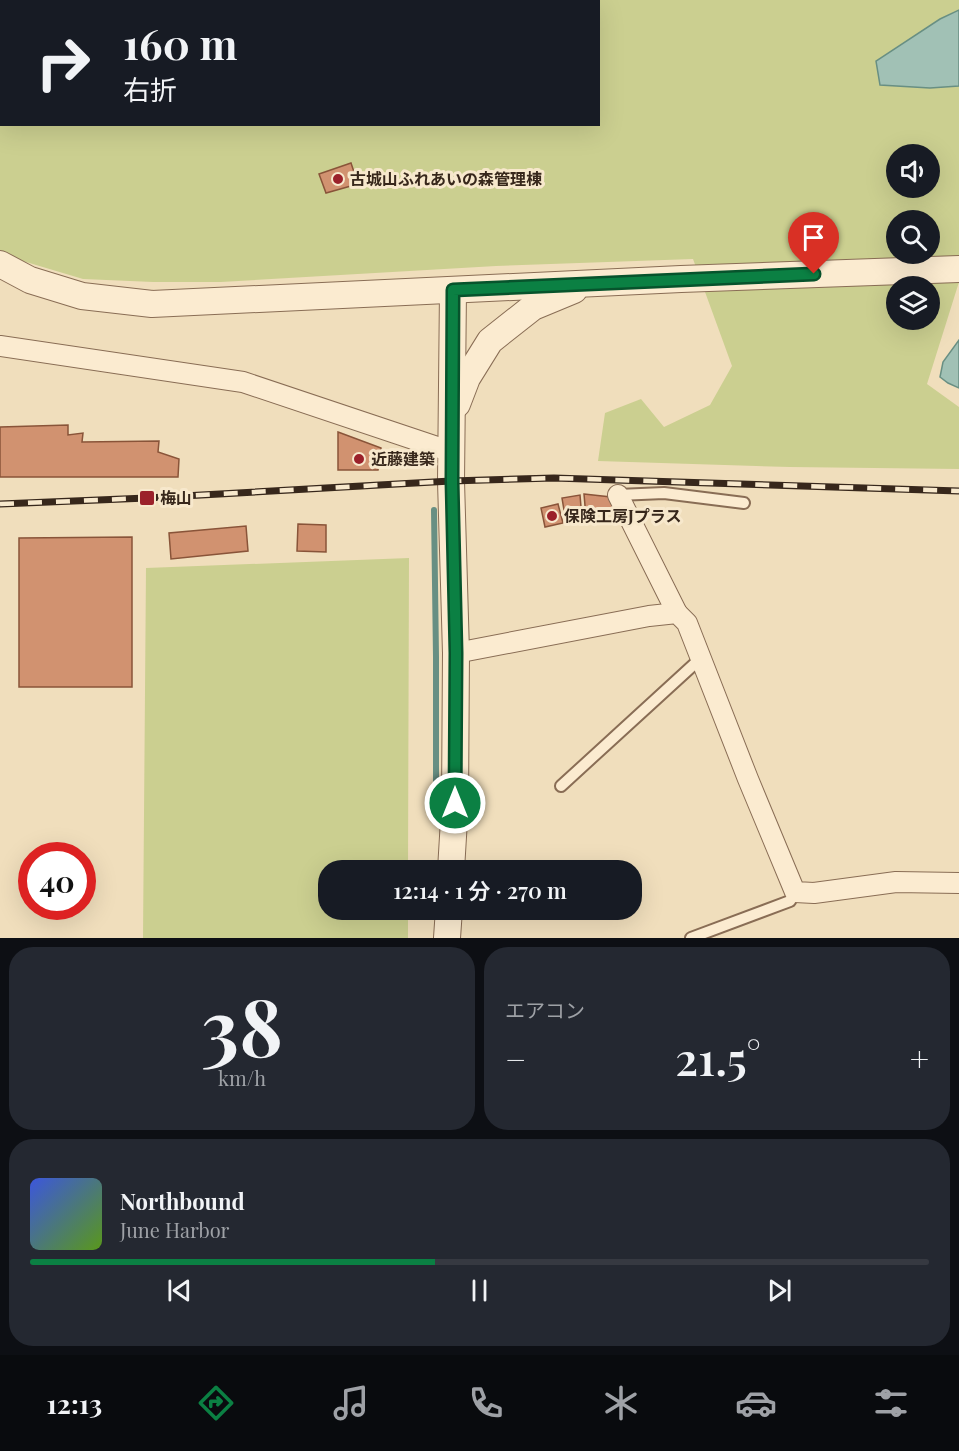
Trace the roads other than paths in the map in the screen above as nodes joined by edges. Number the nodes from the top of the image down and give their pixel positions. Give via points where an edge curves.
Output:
1 (0, 264) edge
2 (959, 268) edge
3 (588, 284) junction
4 (453, 290) junction
5 (0, 346) edge
6 (452, 415) junction
7 (452, 452) junction
8 (618, 495) joint
9 (744, 503) dead end
10 (677, 613) junction
11 (456, 653) junction
12 (701, 658) junction
13 (561, 786) dead end
14 (452, 860) edge
15 (959, 883) edge
16 (795, 892) junction
17 (448, 920) edge
18 (447, 938) edge
19 (691, 938) edge

1 - 4 street via 30,280 82,296 152,304
2 - 3 street
3 - 4 street
3 - 6 street via 532,307 490,341 467,378
4 - 6 street
5 - 7 street via 243,382
6 - 7 street
7 - 11 street
8 - 9 lane via 664,493
8 - 10 street
10 - 11 street
10 - 12 street via 687,623
11 - 14 street
12 - 13 lane
12 - 16 street
15 - 16 street via 896,882
16 - 19 lane via 790,901
17 - 18 street

